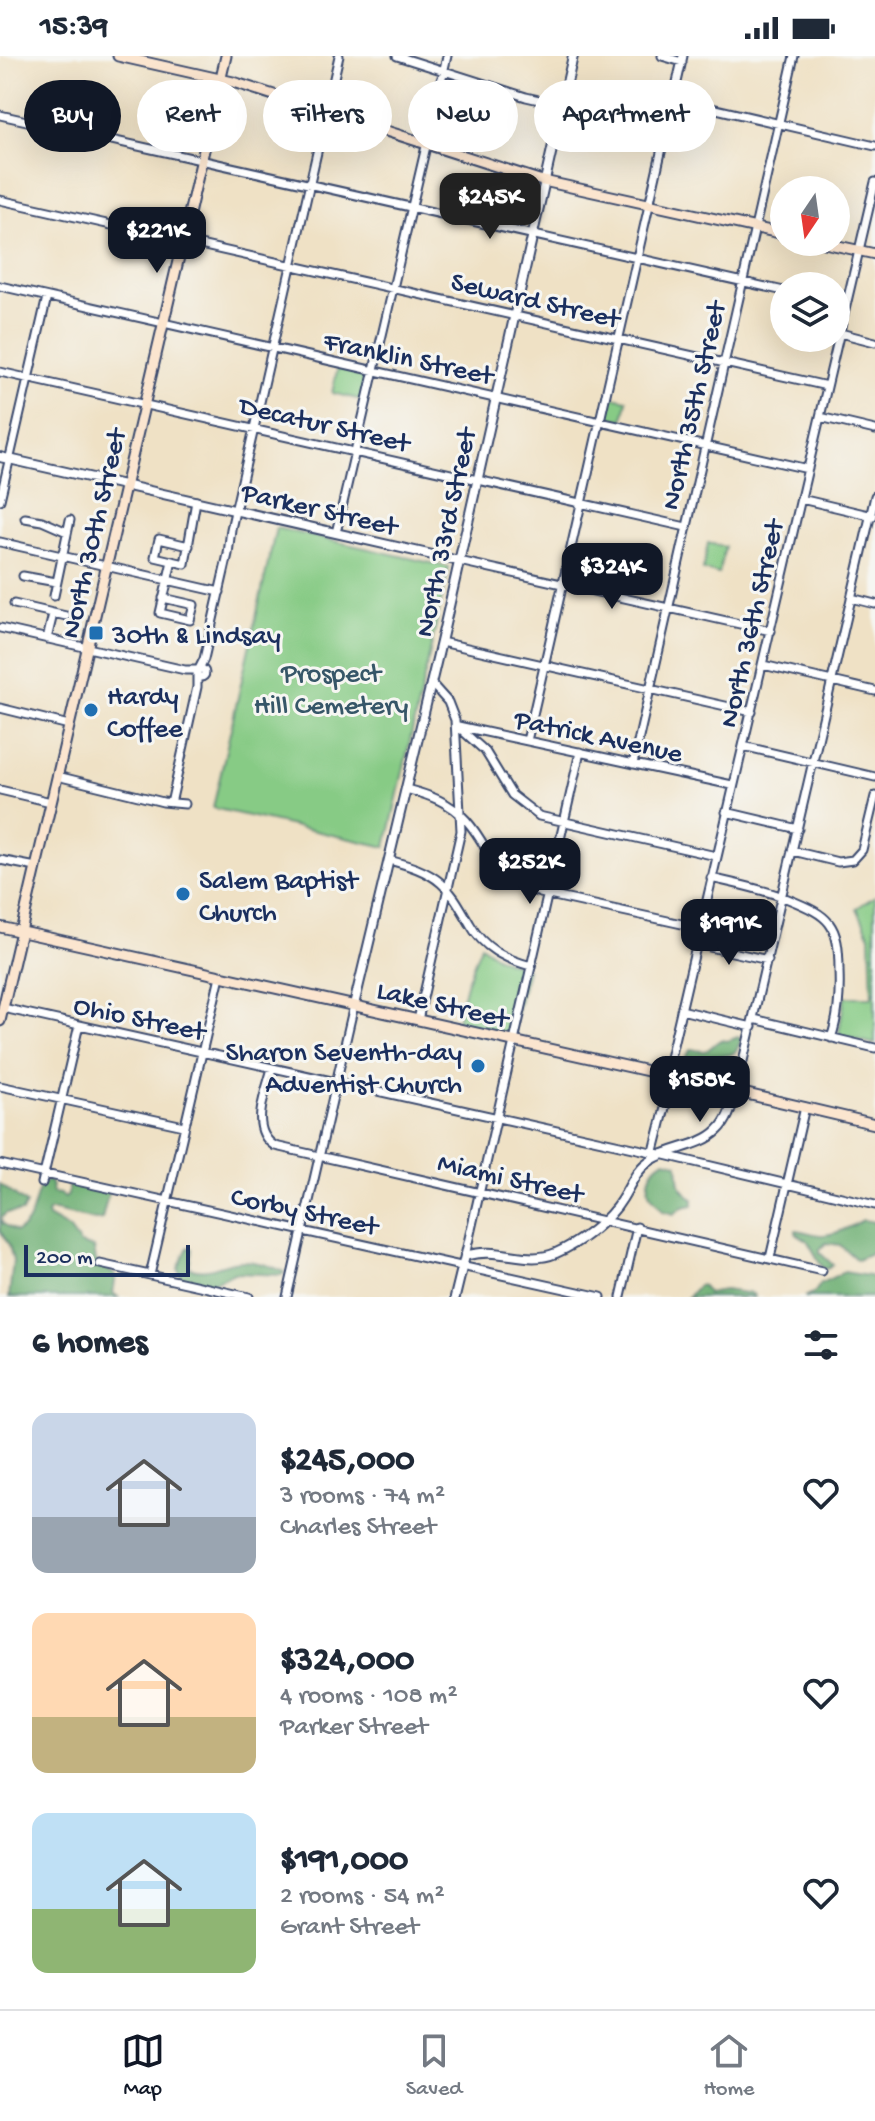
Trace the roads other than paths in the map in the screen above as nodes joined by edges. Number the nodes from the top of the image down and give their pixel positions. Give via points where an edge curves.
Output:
1 (118, 56) edge
2 (226, 56) edge
3 (339, 56) edge
4 (397, 56) edge
5 (447, 56) edge
6 (573, 56) edge
7 (662, 56) edge
8 (794, 56) edge
9 (683, 59) edge
10 (444, 71) junction
11 (221, 79) junction
12 (334, 80) edge
13 (442, 80) edge
14 (567, 80) edge
15 (678, 80) edge
16 (263, 92) edge
17 (534, 98) edge
18 (716, 109) edge
19 (0, 115) edge
20 (778, 123) junction
21 (875, 146) edge
22 (318, 152) edge
23 (425, 152) edge
24 (452, 152) edge
25 (551, 152) edge
26 (661, 152) edge
27 (202, 160) junction
28 (544, 181) junction
29 (875, 182) edge
30 (310, 185) junction
31 (0, 200) edge
32 (649, 205) junction
33 (412, 207) junction
34 (754, 227) junction
35 (770, 231) edge
36 (532, 234) junction
37 (183, 242) junction
38 (850, 249) edge
39 (859, 251) junction
40 (875, 254) edge
41 (637, 258) junction
42 (292, 266) junction
43 (741, 282) junction
44 (0, 286) edge
45 (393, 288) junction
46 (770, 288) edge
47 (850, 288) edge
48 (47, 297) junction
49 (513, 315) junction
50 (162, 323) junction
51 (850, 336) edge
52 (620, 339) junction
53 (875, 342) edge
54 (272, 348) junction
55 (835, 352) edge
56 (723, 362) junction
57 (374, 370) junction
58 (0, 372) edge
59 (29, 378) junction
60 (827, 386) junction
61 (495, 397) junction
62 (143, 404) junction
63 (820, 417) junction
64 (601, 421) junction
65 (253, 429) junction
66 (875, 430) edge
67 (705, 445) junction
68 (355, 452) junction
69 (5, 458) edge
70 (808, 469) junction
71 (477, 479) junction
72 (124, 485) junction
73 (875, 496) edge
74 (801, 499) junction
75 (0, 500) edge
76 (196, 501) junction
77 (582, 503) junction
78 (235, 510) junction
79 (873, 516) edge
80 (25, 518) dead end
81 (70, 520) dead end
82 (686, 527) junction
83 (67, 532) junction
84 (336, 533) junction
85 (0, 542) edge
86 (189, 546) junction
87 (63, 556) junction
88 (172, 561) junction
89 (459, 561) junction
90 (106, 566) junction
91 (23, 576) dead end
92 (167, 580) junction
93 (56, 582) junction
94 (563, 584) junction
95 (220, 592) junction
96 (54, 596) dead end
97 (163, 598) junction
98 (851, 598) junction
99 (14, 604) dead end
100 (875, 604) edge
101 (668, 608) junction
102 (53, 614) junction
103 (66, 616) dead end
104 (0, 628) edge
105 (771, 631) junction
106 (47, 639) junction
107 (441, 642) junction
108 (87, 648) junction
109 (763, 665) junction
110 (545, 666) junction
111 (200, 673) junction
112 (832, 681) junction
113 (431, 683) junction
114 (649, 689) junction
115 (875, 691) edge
116 (0, 708) edge
117 (752, 712) junction
118 (69, 725) junction
119 (456, 725) junction
120 (527, 741) junction
121 (743, 746) junction
122 (580, 752) junction
123 (813, 763) junction
124 (633, 764) junction
125 (57, 776) junction
126 (875, 777) edge
127 (732, 785) junction
128 (406, 789) junction
129 (0, 790) edge
130 (875, 796) edge
131 (159, 799) junction
132 (172, 799) junction
133 (51, 802) junction
134 (726, 812) junction
135 (460, 814) junction
136 (564, 823) junction
137 (798, 829) junction
138 (793, 851) junction
139 (716, 856) junction
140 (0, 860) edge
141 (389, 860) junction
142 (36, 867) junction
143 (711, 878) junction
144 (448, 890) junction
145 (547, 895) junction
146 (782, 896) junction
147 (0, 927) edge
148 (700, 928) junction
149 (21, 932) junction
150 (696, 944) junction
151 (768, 960) junction
152 (531, 966) junction
153 (220, 976) junction
154 (354, 1005) junction
155 (681, 1010) junction
156 (1, 1014) edge
157 (418, 1020) junction
158 (753, 1023) junction
159 (79, 1025) junction
160 (831, 1038) junction
161 (514, 1041) junction
162 (875, 1048) edge
163 (202, 1052) junction
164 (272, 1068) junction
165 (669, 1075) junction
166 (337, 1082) junction
167 (0, 1086) edge
168 (736, 1091) junction
169 (61, 1099) junction
170 (805, 1107) junction
171 (497, 1118) junction
172 (875, 1124) edge
173 (184, 1126) junction
174 (665, 1155) junction
175 (319, 1156) junction
176 (653, 1156) junction
177 (0, 1164) edge
178 (44, 1173) junction
179 (42, 1183) dead end
180 (787, 1184) junction
181 (480, 1192) junction
182 (167, 1201) junction
183 (875, 1205) edge
184 (604, 1220) junction
185 (637, 1227) junction
186 (302, 1231) junction
187 (465, 1256) junction
188 (770, 1258) junction
189 (100, 1264) dead end
190 (463, 1266) junction
191 (822, 1271) dead end
192 (150, 1275) junction
193 (249, 1297) edge
194 (287, 1297) edge
195 (455, 1297) edge
196 (601, 1297) edge
197 (621, 1297) edge

1 - 11 main road
2 - 11 main road, North 30th Street
3 - 12 street
4 - 10 street
5 - 10 street
6 - 14 street, North 33rd Street
7 - 9 street
8 - 20 street, North 35th Street
9 - 15 street
10 - 13 street
10 - 17 street
11 - 16 main road
11 - 27 main road, North 30th Street
18 - 20 street
19 - 27 street
20 - 21 street
20 - 34 street, North 35th Street
22 - 30 street
23 - 33 street
24 - 28 main road
25 - 28 street, North 33rd Street
26 - 32 street
27 - 30 street
27 - 37 main road, North 30th Street
28 - 32 main road
28 - 36 street, North 33rd Street
29 - 39 street, North 36th Street
30 - 33 street
30 - 42 street
31 - 37 street, Seward Street
32 - 34 main road
32 - 41 street
33 - 36 street
33 - 45 street
34 - 35 main road
34 - 43 street, North 35th Street
36 - 41 street
36 - 49 street, North 33rd Street
37 - 42 street, Seward Street
37 - 50 main road, North 30th Street
38 - 39 main road
39 - 40 main road
39 - 47 street, North 36th Street
41 - 43 street
41 - 52 street
42 - 45 street, Seward Street
42 - 54 street
43 - 46 street
43 - 56 street, North 35th Street
44 - 48 street, Franklin Street
45 - 49 street, Seward Street
45 - 57 street
48 - 50 street, Franklin Street
48 - 59 street
49 - 52 street, Seward Street
49 - 61 street, North 33rd Street
50 - 54 street, Franklin Street
50 - 62 main road, North 30th Street
51 - 53 street
52 - 56 street, Seward Street
52 - 64 street
54 - 57 street, Franklin Street
54 - 65 street
55 - 60 street, North 36th Street
56 - 60 street, Seward Street
56 - 67 street, North 35th Street
57 - 61 street, Franklin Street
57 - 68 street
58 - 59 street, Decatur Street
59 - 62 street, Decatur Street
59 - 69 street
60 - 63 street, North 36th Street
61 - 64 street, Franklin Street
61 - 71 street, North 33rd Street
62 - 65 street, Decatur Street
62 - 72 main road, North 30th Street
63 - 66 street
63 - 70 street, North 36th Street
64 - 67 street, Franklin Street
64 - 77 street
65 - 68 street, Decatur Street
65 - 78 street
67 - 70 street, Franklin Street
67 - 82 street, North 35th Street
68 - 71 street, Decatur Street
68 - 84 street
69 - 72 street, Parker Street
69 - 75 street
70 - 74 street, North 36th Street
71 - 77 street, Decatur Street
71 - 89 street, North 33rd Street
72 - 76 street, Parker Street
72 - 90 main road, North 30th Street
73 - 79 street
74 - 79 street
74 - 105 street, North 36th Street
76 - 78 street, Parker Street
76 - 86 street
77 - 82 street, Decatur Street
77 - 94 street
78 - 84 street, Parker Street
78 - 95 street
79 - 98 street
80 - 83 street
81 - 83 street
82 - 101 street, North 35th Street
83 - 87 street
84 - 89 street, Parker Street
85 - 87 street
86 - 88 street via 185,564
86 - 88 street via 159,539 155,557
87 - 90 street
87 - 93 street
88 - 92 street
89 - 94 street, Parker Street
89 - 107 street, North 33rd Street
90 - 92 street
90 - 108 main road, North 30th Street
91 - 93 street
92 - 95 street
92 - 97 street
93 - 96 street
94 - 101 street, Parker Street
94 - 110 street
95 - 111 street
97 - 97 street via 160,613 190,620 194,605
98 - 100 street
98 - 112 street
99 - 102 street
101 - 105 street, Parker Street
101 - 114 street, North 35th Street
102 - 103 street
102 - 106 street
104 - 106 street
105 - 109 street, North 36th Street
106 - 108 street
107 - 110 street
107 - 113 street, North 33rd Street
108 - 111 street
108 - 118 main road, North 30th Street
109 - 112 street
109 - 117 street, North 36th Street
110 - 114 street
110 - 120 street
111 - 132 street
112 - 115 street
112 - 123 street
113 - 119 street via 448,702
113 - 128 street, North 33rd Street
114 - 117 street
114 - 124 street, North 35th Street
116 - 118 street
117 - 121 street, North 36th Street
118 - 125 main road, North 30th Street
119 - 120 street, Patrick Avenue
119 - 135 street
119 - 136 street via 485,751 518,802 539,816
120 - 122 street, Patrick Avenue
121 - 123 street
121 - 127 street, North 36th Street
122 - 124 street, Patrick Avenue
122 - 136 street
123 - 126 street
123 - 137 street
124 - 127 street, Patrick Avenue
125 - 131 street
125 - 133 main road, North 30th Street
127 - 134 street, North 36th Street
128 - 135 street
128 - 141 street, North 33rd Street
129 - 133 street
130 - 138 street via 862,850 853,860 838,862
131 - 132 street
131 - 132 street via 189,806
133 - 142 main road, North 30th Street
134 - 137 street
134 - 139 street, North 36th Street
135 - 144 street
135 - 145 street via 501,872
136 - 139 street
136 - 145 street
137 - 138 street
138 - 146 street
139 - 143 street, North 36th Street
140 - 142 street
141 - 144 street via 427,873
141 - 154 street, North 33rd Street
142 - 149 main road, North 30th Street
143 - 146 street
143 - 148 street, North 36th Street
144 - 152 street via 485,944
144 - 157 street
145 - 148 street
145 - 152 street
146 - 151 street
146 - 160 street via 818,912 836,937 840,1001
147 - 149 main road, Lake Street
148 - 150 street, North 36th Street
149 - 153 main road, Lake Street
149 - 156 main road, North 30th Street
150 - 151 street
150 - 155 street, North 36th Street
151 - 158 street
152 - 161 street
153 - 154 main road, Lake Street
153 - 163 street
154 - 157 main road, Lake Street
154 - 166 street, North 33rd Street
155 - 158 street
155 - 165 street, North 36th Street
156 - 159 street, Ohio Street
157 - 161 main road, Lake Street
158 - 160 street
158 - 168 street
159 - 163 street, Ohio Street
159 - 169 street
160 - 162 street
161 - 165 main road, Lake Street
161 - 171 street
163 - 164 street, Ohio Street
163 - 173 street
164 - 166 street, Ohio Street
164 - 175 street, Miami Street via 260,1116 262,1133 275,1146
165 - 168 main road, Lake Street
165 - 176 street, North 36th Street
166 - 171 street, Ohio Street
166 - 175 street, North 33rd Street
167 - 169 street
168 - 170 main road, Lake Street
168 - 174 street via 717,1131
169 - 173 street
169 - 178 street
170 - 172 main road, Lake Street
170 - 180 street
171 - 176 street, Ohio Street
171 - 181 street
173 - 182 street
174 - 176 street
174 - 180 street
175 - 181 street, Miami Street
175 - 186 street, North 33rd Street
176 - 184 street
177 - 178 street, Corby Street
178 - 179 street
178 - 182 street, Corby Street
180 - 183 street
180 - 188 street
181 - 184 street, Miami Street
181 - 187 street
182 - 186 street, Corby Street
182 - 192 street
184 - 185 street, Miami Street
184 - 187 street via 553,1254 527,1257 488,1250
185 - 188 street, Miami Street
185 - 197 street
186 - 190 street, Corby Street
186 - 194 street, North 33rd Street
187 - 190 street
188 - 191 street, Miami Street
189 - 192 street
190 - 195 street
190 - 196 street, Corby Street
192 - 193 street

